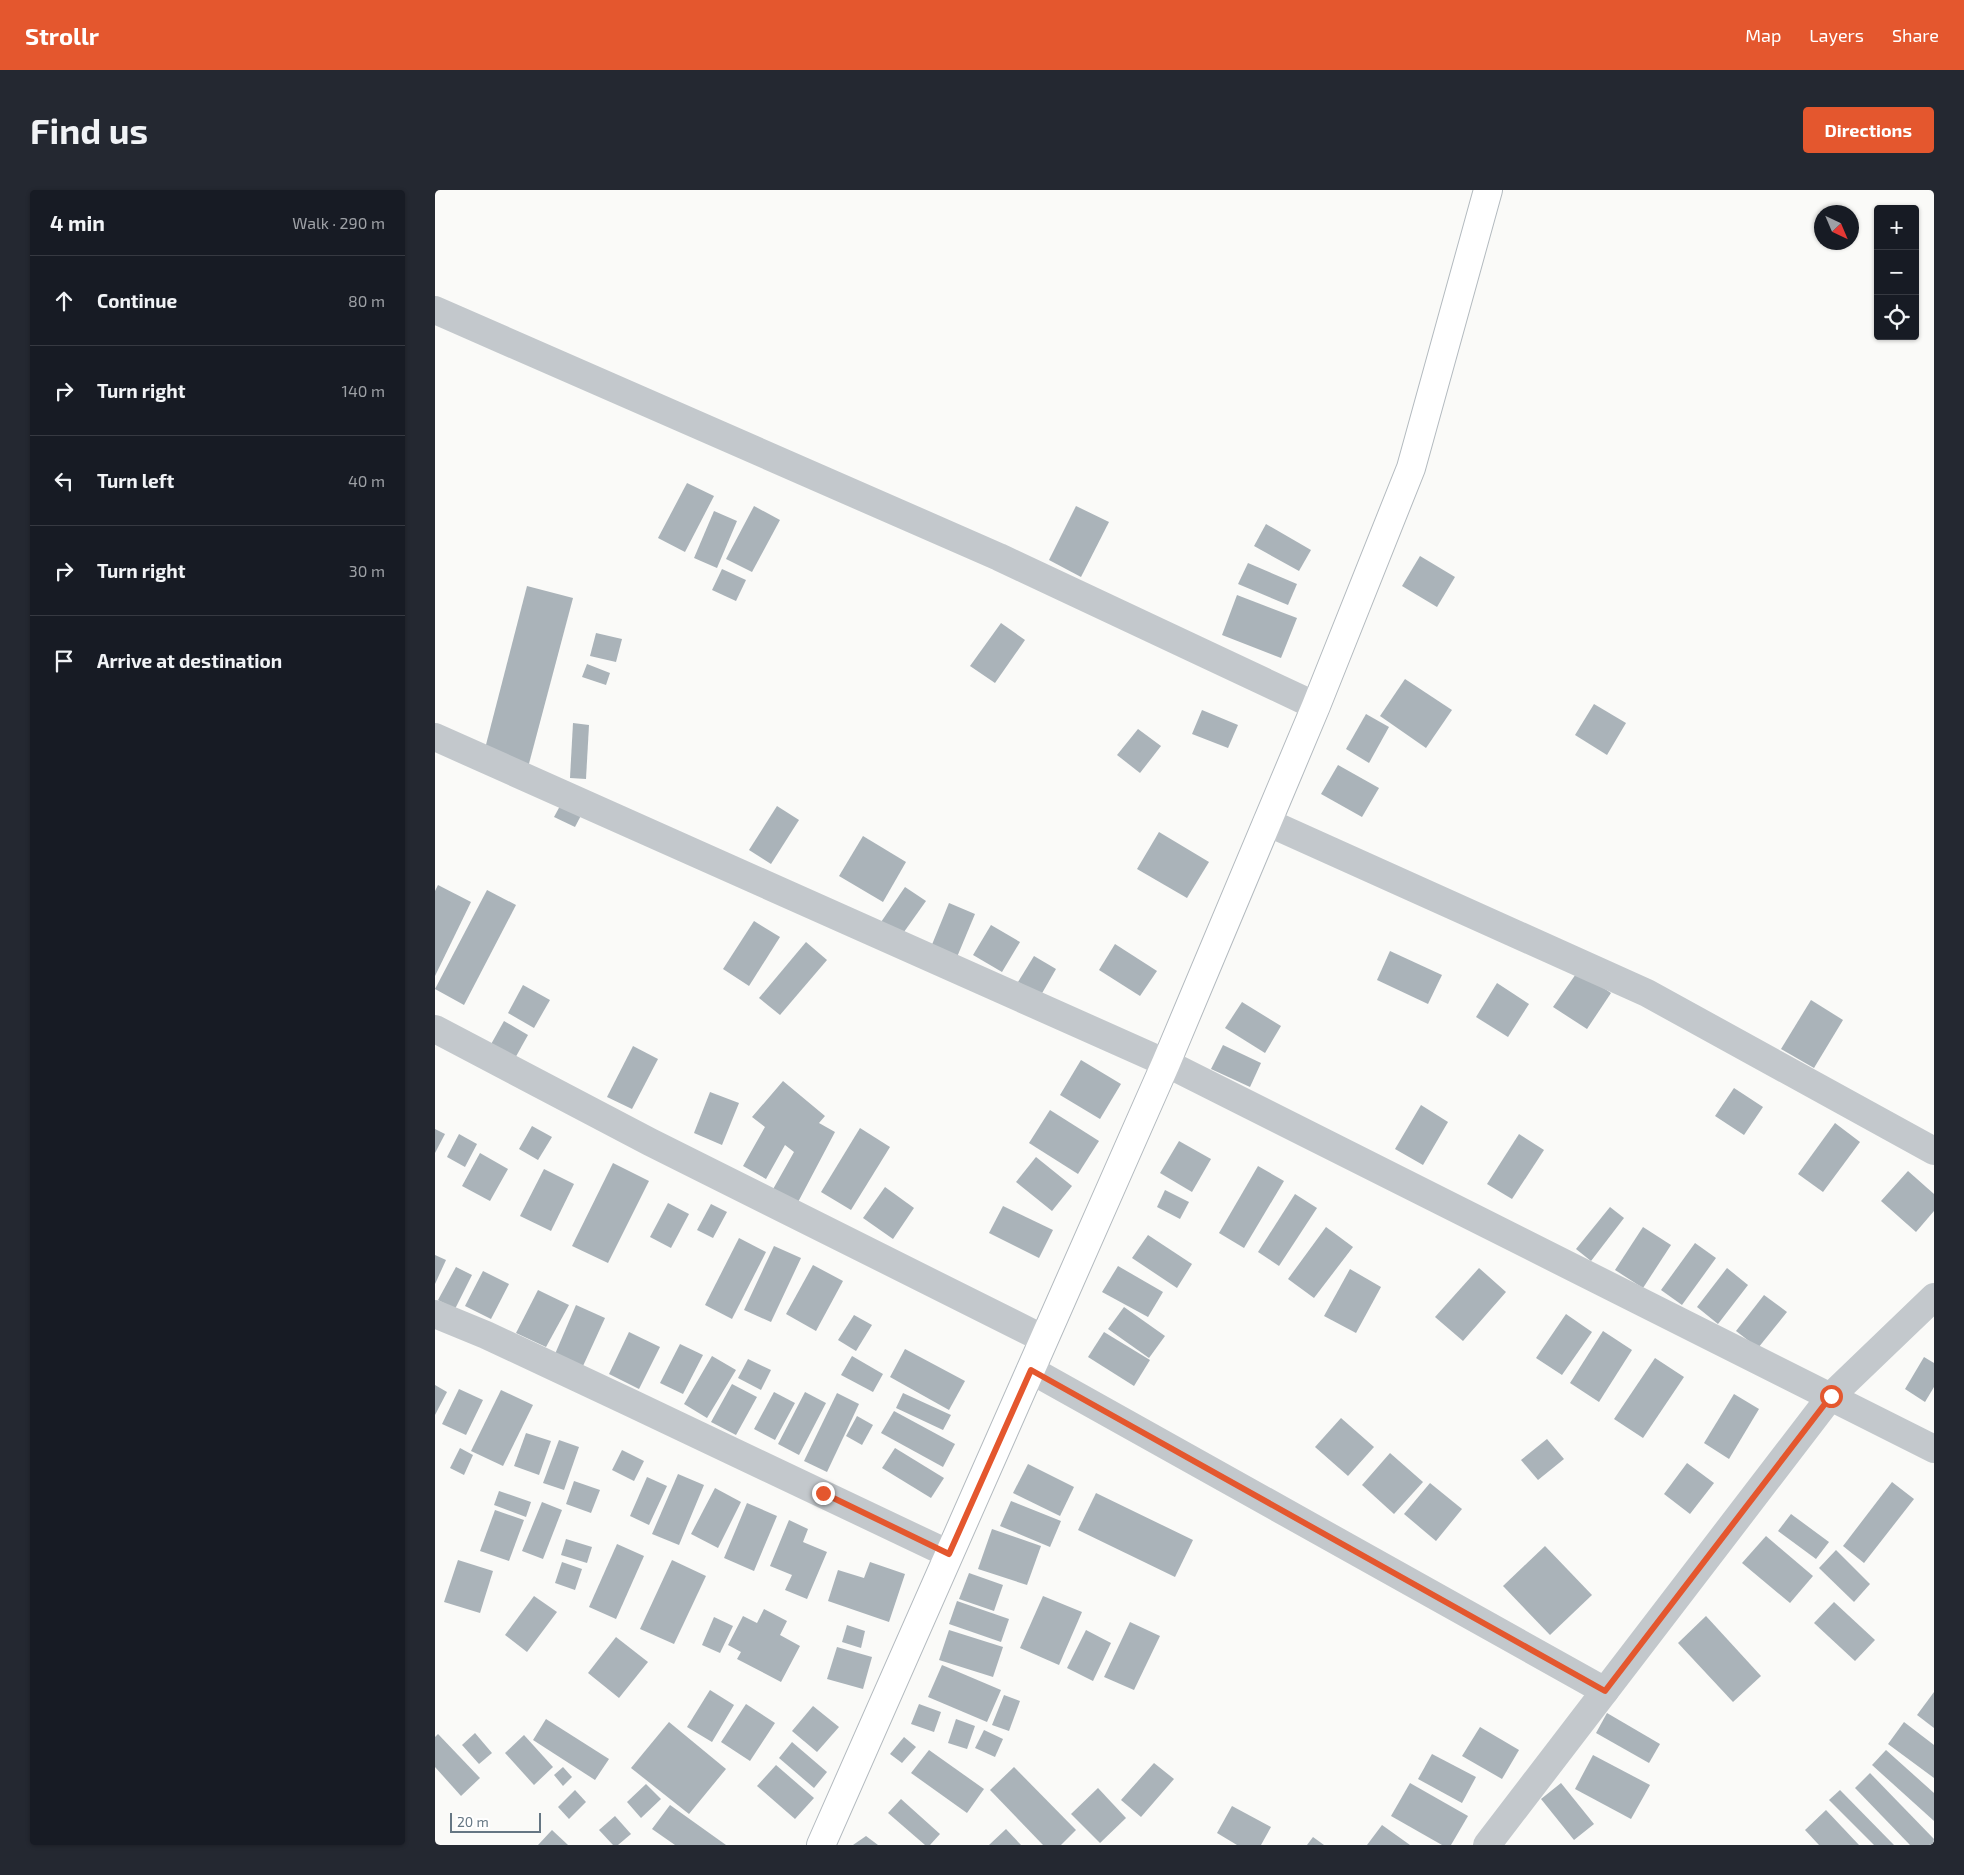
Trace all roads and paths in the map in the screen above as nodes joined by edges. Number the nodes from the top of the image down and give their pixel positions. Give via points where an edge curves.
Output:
1 (1488, 190) edge
2 (435, 310) edge
3 (1315, 706) junction
4 (435, 738) edge
5 (1267, 822) junction
6 (435, 1029) edge
7 (1166, 1062) junction
8 (1934, 1151) edge
9 (1934, 1297) edge
10 (435, 1314) edge
11 (1044, 1339) junction
12 (1031, 1370) junction
13 (1831, 1396) junction
14 (1934, 1449) edge
15 (949, 1554) junction
16 (1605, 1691) junction
17 (821, 1845) edge
18 (1487, 1845) edge

1 - 3 street via 1411,468
2 - 3 street via 999,557
3 - 5 street
4 - 7 street
5 - 7 street
5 - 8 street via 1647,993
6 - 11 street via 650,1142
7 - 11 street
7 - 13 street
9 - 13 street
10 - 15 street via 486,1335
11 - 12 street
12 - 15 street
12 - 16 street
13 - 14 street
13 - 16 street
15 - 17 street
16 - 18 street

